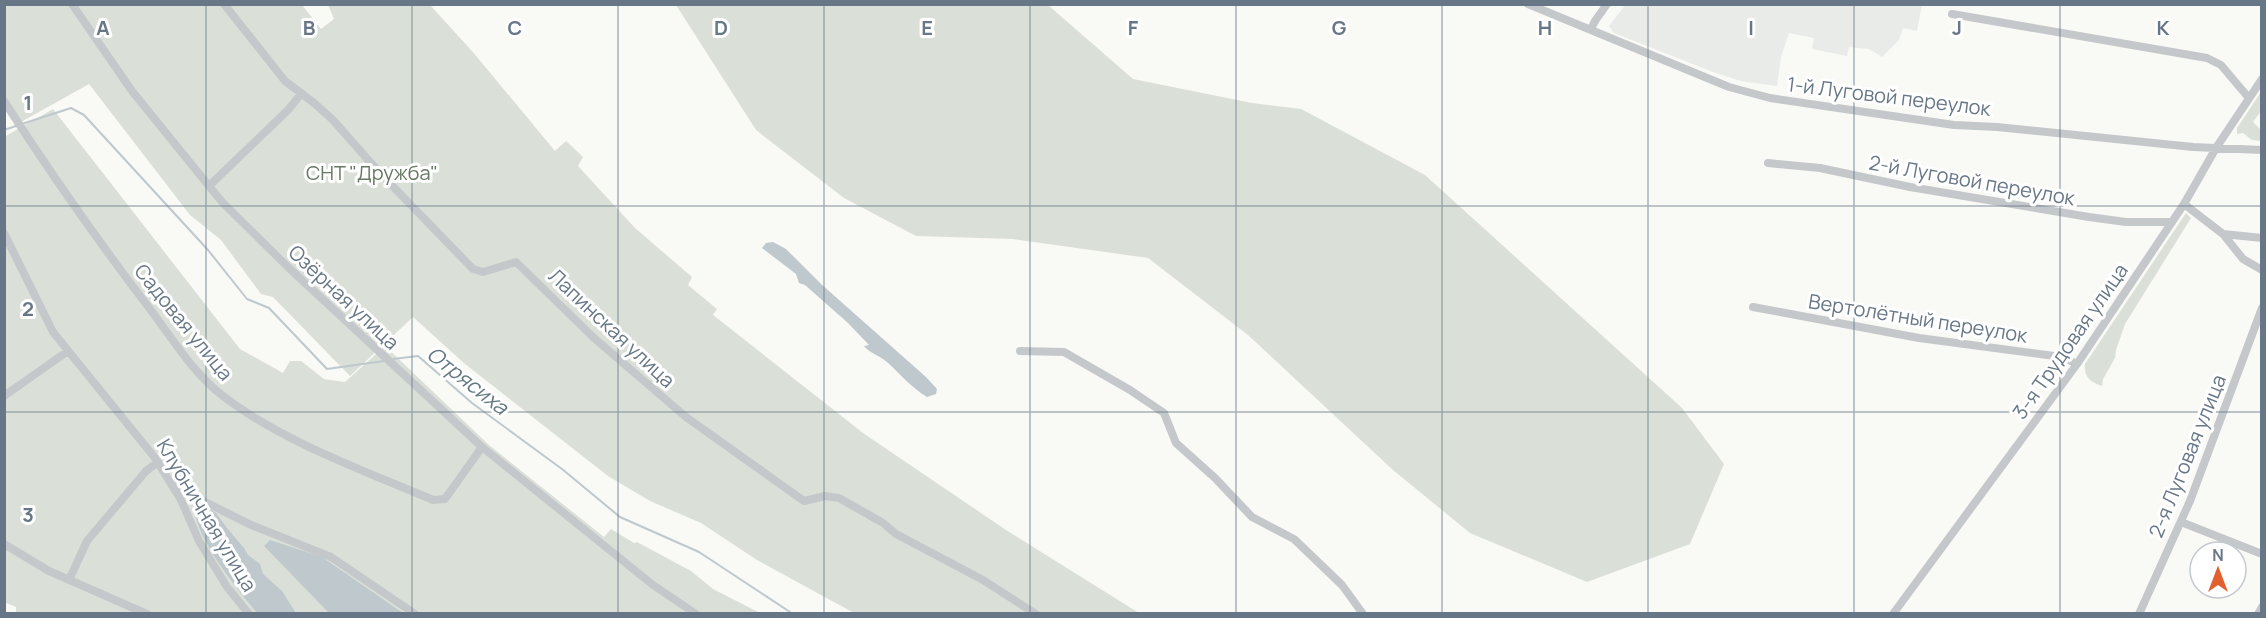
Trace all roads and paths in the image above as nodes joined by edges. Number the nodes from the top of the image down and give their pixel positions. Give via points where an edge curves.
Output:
1 (72, 4) edge
2 (224, 4) edge
3 (1528, 4) edge
4 (1608, 4) edge
5 (1952, 14) dead end
6 (1591, 29) junction
7 (2262, 79) edge
8 (301, 94) junction
9 (2248, 97) junction
10 (4, 101) edge
11 (2216, 148) junction
12 (2262, 150) edge
13 (1768, 163) dead end
14 (209, 186) junction
15 (2184, 204) junction
16 (2172, 222) junction
17 (4, 233) edge
18 (2223, 234) junction
19 (2262, 238) edge
20 (2262, 270) edge
21 (1753, 307) dead end
22 (2262, 308) edge
23 (68, 351) junction
24 (1020, 351) dead end
25 (2077, 364) junction
26 (4, 396) edge
27 (482, 447) junction
28 (158, 462) junction
29 (170, 481) junction
30 (2181, 522) junction
31 (4, 544) edge
32 (2262, 554) edge
33 (69, 580) junction
34 (2262, 607) edge
35 (147, 614) edge
36 (249, 614) edge
37 (415, 614) edge
38 (696, 614) edge
39 (1036, 614) edge
40 (1363, 614) edge
41 (1893, 614) edge
42 (2139, 614) edge
43 (2258, 614) edge

1 - 14 street, Озёрная улица via 132,91
2 - 8 street, Лапинская улица via 276,72
3 - 6 street, 1-й Луговой переулок
4 - 6 street
5 - 9 street via 2207,58 2221,65
6 - 11 street, 1-й Луговой переулок via 1729,87 1770,98 1954,125
7 - 9 street, 3-я Трудовая улица
8 - 14 street
8 - 39 street, Лапинская улица via 333,120 473,268 483,272 516,262 594,338 708,435 804,501 825,496 839,498
9 - 11 street, 3-я Трудовая улица
10 - 27 street, Садовая улица via 103,248 200,375 231,402 280,432 438,501 445,499
11 - 12 street, 1-й Луговой переулок
11 - 15 street, 3-я Трудовая улица
13 - 16 street, 2-й Луговой переулок via 1820,168 2090,217
14 - 27 street, Озёрная улица via 290,269
15 - 16 street, 3-я Трудовая улица
15 - 18 street
16 - 25 street, 3-я Трудовая улица
17 - 23 street, Клубничная улица via 53,332
18 - 19 street
18 - 20 street via 2243,259
21 - 25 street, Вертолётный переулок via 1919,338 2062,357
22 - 30 street, 2-я Луговая улица
23 - 26 street
23 - 28 street, Клубничная улица
24 - 40 street via 1064,352 1164,413 1176,443 1252,517 1294,538 1342,585
25 - 41 street, 3-я Трудовая улица
27 - 38 street, Озёрная улица via 653,585
28 - 29 street, Клубничная улица
28 - 33 street via 87,541
29 - 36 street, Клубничная улица via 199,541
29 - 37 street via 249,524 331,556
30 - 32 street
30 - 42 street, 2-я Луговая улица
31 - 33 street
33 - 35 street
34 - 43 street

